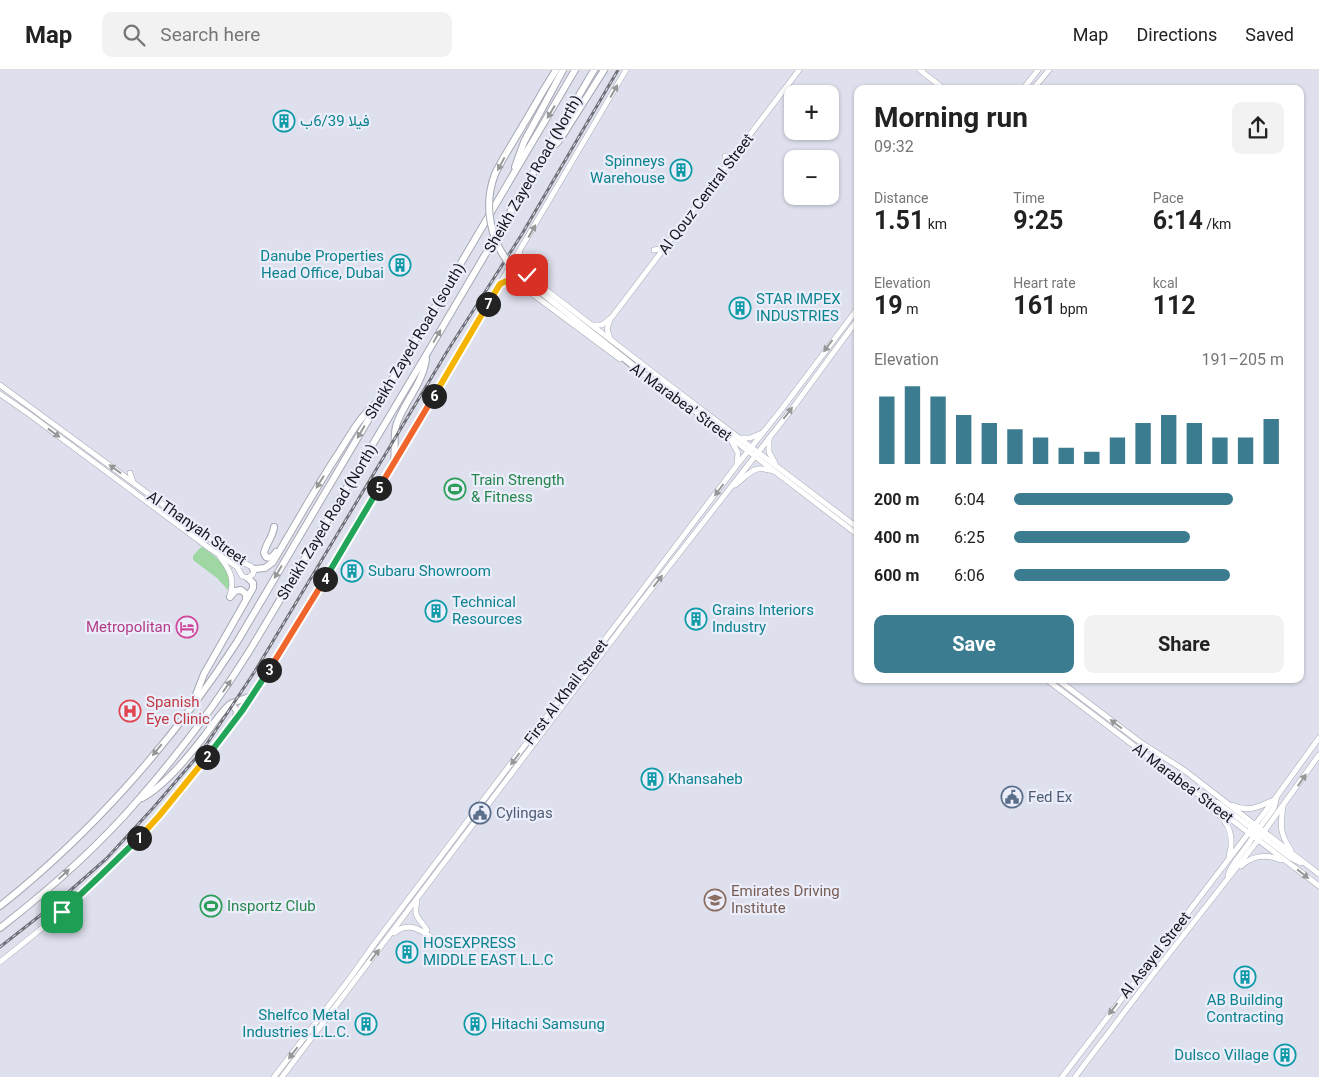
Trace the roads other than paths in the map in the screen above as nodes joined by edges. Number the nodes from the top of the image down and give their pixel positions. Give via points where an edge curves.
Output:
1 (556, 70) edge
2 (563, 70) edge
3 (576, 70) edge
4 (594, 70) edge
5 (604, 70) edge
6 (626, 70) edge
7 (799, 70) edge
8 (920, 70) edge
9 (1038, 70) edge
10 (1050, 70) edge
11 (939, 85) edge
12 (1026, 85) edge
13 (1037, 85) edge
14 (546, 151) junction
15 (724, 156) dead end
16 (734, 157) junction
17 (512, 176) junction
18 (665, 248) junction
19 (654, 250) dead end
20 (520, 251) junction
21 (527, 275) junction
22 (516, 283) junction
23 (500, 284) junction
24 (854, 313) edge
25 (612, 317) junction
26 (854, 324) edge
27 (593, 325) junction
28 (611, 340) junction
29 (426, 355) junction
30 (640, 371) junction
31 (0, 385) edge
32 (0, 394) edge
33 (7, 400) junction
34 (380, 401) junction
35 (48, 419) junction
36 (764, 432) junction
37 (726, 434) junction
38 (740, 438) junction
39 (769, 438) junction
40 (750, 449) junction
41 (105, 454) dead end
42 (756, 454) junction
43 (96, 455) junction
44 (393, 465) junction
45 (737, 465) junction
46 (776, 466) junction
47 (130, 473) dead end
48 (777, 473) junction
49 (133, 483) junction
50 (730, 488) junction
51 (854, 525) edge
52 (274, 526) dead end
53 (854, 532) edge
54 (280, 548) junction
55 (219, 555) junction
56 (254, 569) junction
57 (248, 578) junction
58 (230, 597) joint
59 (246, 600) junction
60 (1051, 683) edge
61 (1062, 683) edge
62 (257, 689) junction
63 (229, 705) junction
64 (192, 706) junction
65 (234, 721) junction
66 (1319, 738) edge
67 (1319, 755) edge
68 (1276, 798) junction
69 (138, 800) junction
70 (1206, 801) junction
71 (1225, 801) junction
72 (1283, 805) junction
73 (1256, 832) junction
74 (1294, 855) junction
75 (1227, 860) junction
76 (1288, 862) junction
77 (1304, 863) junction
78 (1319, 874) edge
79 (1227, 880) junction
80 (1319, 886) edge
81 (417, 899) junction
82 (0, 906) edge
83 (0, 928) edge
84 (427, 930) dead end
85 (388, 938) junction
86 (445, 943) dead end
87 (0, 962) edge
88 (274, 1077) edge
89 (282, 1077) edge
90 (1062, 1077) edge
91 (1075, 1077) edge

1 -> 30 highway, bridge via 496,173 489,206 493,233 501,252 517,273
2 - 17 highway via 524,142
3 -> 17 highway, Sheikh Zayed Road (south)
4 - 14 highway, Sheikh Zayed Road (North)
5 - 14 highway via 559,142
20 -> 6 main road
7 - 16 main road, Al Qouz Central Street via 774,97
8 - 11 main road
9 - 12 main road
10 - 13 main road
29 -> 14 highway, Sheikh Zayed Road (North)
15 - 16 main road
16 - 18 main road, Al Qouz Central Street
17 - 34 highway, Sheikh Zayed Road (south)
18 - 19 main road
18 - 25 main road, Al Qouz Central Street
20 - 21 main road via 520,265
20 - 23 main road
21 - 22 main road via 519,275
21 - 27 main road, Al Marabea' Street
22 - 23 main road via 509,280
22 - 30 main road, Al Marabea' Street
23 - 44 main road
24 -> 36 main road, First Al Khail Street
25 - 27 main road, Al Qouz Central Street via 602,325
25 - 28 main road via 607,329
39 -> 26 main road, First Al Khail Street
27 - 28 main road, Al Marabea' Street
28 - 38 main road, Al Marabea' Street
29 - 44 highway via 423,372 396,423
69 -> 29 highway, Sheikh Zayed Road (North) via 200,724 239,668
30 - 37 main road, Al Marabea' Street
31 - 35 main road, Al Thanyah Street
32 - 33 main road, Al Thanyah Street
33 - 35 main road via 12,397
33 -> 55 main road, Al Thanyah Street
34 -> 54 highway via 359,421
34 -> 64 highway, Sheikh Zayed Road (south) via 236,642
35 - 43 main road, Al Thanyah Street
36 - 38 main road
36 - 40 main road, First Al Khail Street
37 - 40 main road, Al Marabea' Street
37 - 45 main road via 737,450
38 - 40 main road, Al Marabea' Street
39 - 42 main road, First Al Khail Street
39 - 46 main road via 769,452
40 - 42 main road, Al Marabea' Street
40 - 45 main road, First Al Khail Street
41 - 43 main road
42 - 46 main road, Al Marabea' Street
42 - 48 main road, Al Marabea' Street
42 - 50 main road, First Al Khail Street
49 -> 43 main road, Al Thanyah Street
44 - 62 main road
45 -> 88 main road, First Al Khail Street
46 - 51 main road, Al Marabea' Street
47 - 49 main road
48 - 50 main road via 754,469
48 - 53 main road, Al Marabea' Street
49 - 56 main road, Al Thanyah Street
81 -> 50 main road, First Al Khail Street
52 - 54 highway via 264,554 272,557
54 - 56 highway via 270,564
55 - 57 main road, Al Thanyah Street
55 - 58 main road via 231,573
56 - 57 main road, Al Thanyah Street
57 - 59 highway via 253,587
58 - 59 highway via 241,590 246,594
59 - 64 highway via 204,674
60 - 70 main road, Al Marabea' Street
71 -> 61 main road, Al Marabea' Street
62 - 63 highway via 249,697
62 - 65 main road
63 - 65 highway via 237,710
63 - 69 highway via 179,766 155,790
64 -> 82 highway, Sheikh Zayed Road (south) via 111,803
65 - 87 main road via 135,842 62,912
66 - 68 main road, Al Asayel Street
72 -> 67 main road, Al Asayel Street
68 - 71 main road via 1249,809
68 - 73 main road, Al Asayel Street
83 -> 69 highway, Sheikh Zayed Road (North) via 78,862
70 - 73 main road, Al Marabea' Street
70 - 75 main road via 1229,829 1231,846
71 - 73 main road, Al Marabea' Street
72 - 73 main road, Al Asayel Street
72 - 74 main road via 1281,830
73 - 74 main road, Al Marabea' Street
73 - 75 main road, Al Asayel Street
73 - 76 main road, Al Marabea' Street
73 - 77 main road via 1291,858
73 - 79 main road, Al Asayel Street
74 - 77 main road, Al Marabea' Street
75 -> 90 main road, Al Asayel Street
76 - 79 main road via 1272,856 1256,857 1245,862
76 -> 80 main road, Al Marabea' Street
77 - 78 main road, Al Marabea' Street
79 - 91 main road, Al Asayel Street
81 - 84 main road via 415,911
81 - 85 main road, First Al Khail Street
85 - 86 main road via 406,926
89 -> 85 main road, First Al Khail Street

